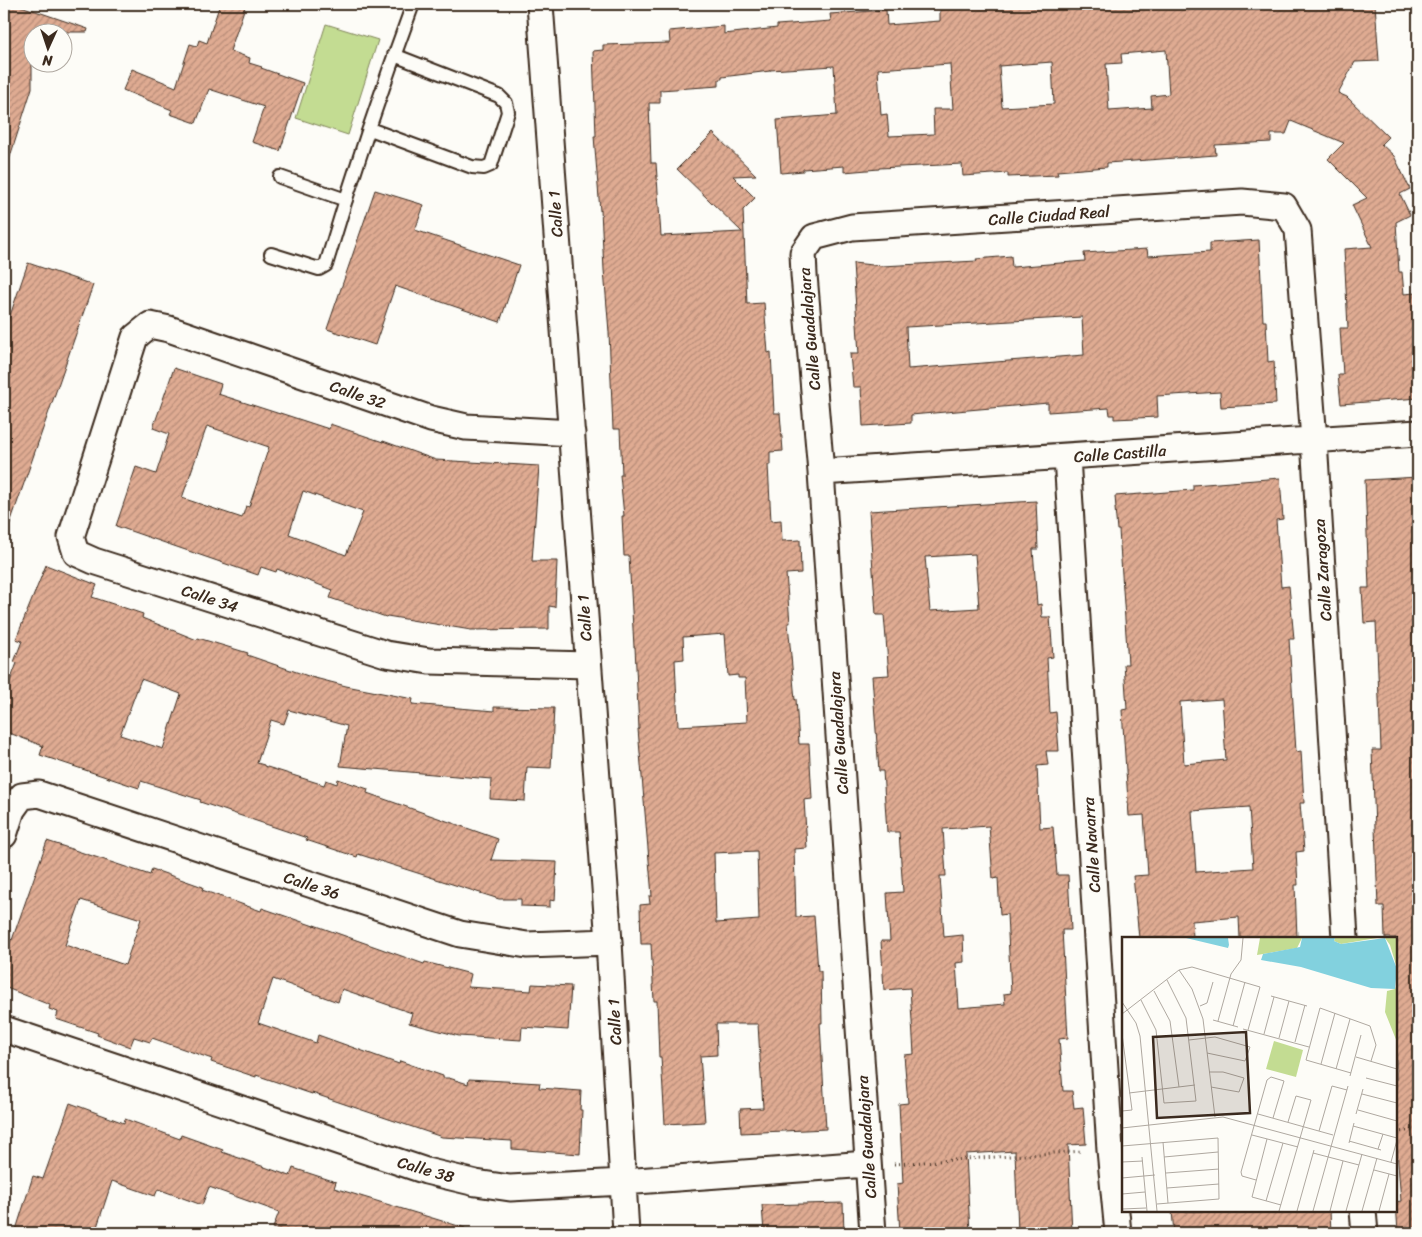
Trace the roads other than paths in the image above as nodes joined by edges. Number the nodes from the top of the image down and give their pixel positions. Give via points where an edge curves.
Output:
1 (413, 4) edge
2 (540, 4) edge
3 (394, 56) junction
4 (370, 129) junction
5 (280, 177) dead end
6 (346, 200) junction
7 (1284, 206) joint
8 (814, 237) joint
9 (271, 254) dead end
10 (150, 325) joint
11 (572, 433) junction
12 (1418, 433) edge
13 (1314, 440) junction
14 (1067, 457) junction
15 (821, 472) junction
16 (588, 665) junction
17 (4, 835) edge
18 (1345, 937) edge
19 (609, 942) junction
20 (4, 1029) edge
21 (867, 1164) junction
22 (623, 1182) junction
23 (1363, 1212) edge
24 (626, 1233) edge
25 (873, 1233) edge
26 (1118, 1233) edge
27 (1364, 1233) edge

1 - 3 lane
2 - 11 street, Calle 1
3 - 4 lane
3 - 4 lane via 499,96 508,112 492,165 472,167
4 - 6 lane
5 - 6 lane
6 - 9 lane via 326,265 319,269
7 - 8 street, Calle Ciudad Real via 1242,202 852,227
7 - 13 street, Calle Zaragoza via 1298,230
8 - 15 street, Calle Guadalajara via 803,253
10 - 11 street, Calle 32 via 179,332 431,419 466,427
10 - 16 street, Calle 34 via 135,337 71,537 76,552 94,561 386,654 429,661
11 - 16 street, Calle 1
12 - 13 street, Calle Castilla
13 - 14 street, Calle Castilla
13 - 18 street, Calle Zaragoza
14 - 15 street, Calle Castilla
14 - 26 street, Calle Navarra via 1110,1150
15 - 21 street, Calle Guadalajara
16 - 19 street, Calle 1
17 - 19 street, Calle 36 via 12,810 22,796 39,794 460,934 527,946
19 - 22 street, Calle 1
20 - 22 street, Calle 38 via 426,1171 510,1188
21 - 22 street, Calle 38
21 - 25 street, Calle Guadalajara
22 - 24 street, Calle 1
23 - 27 street

